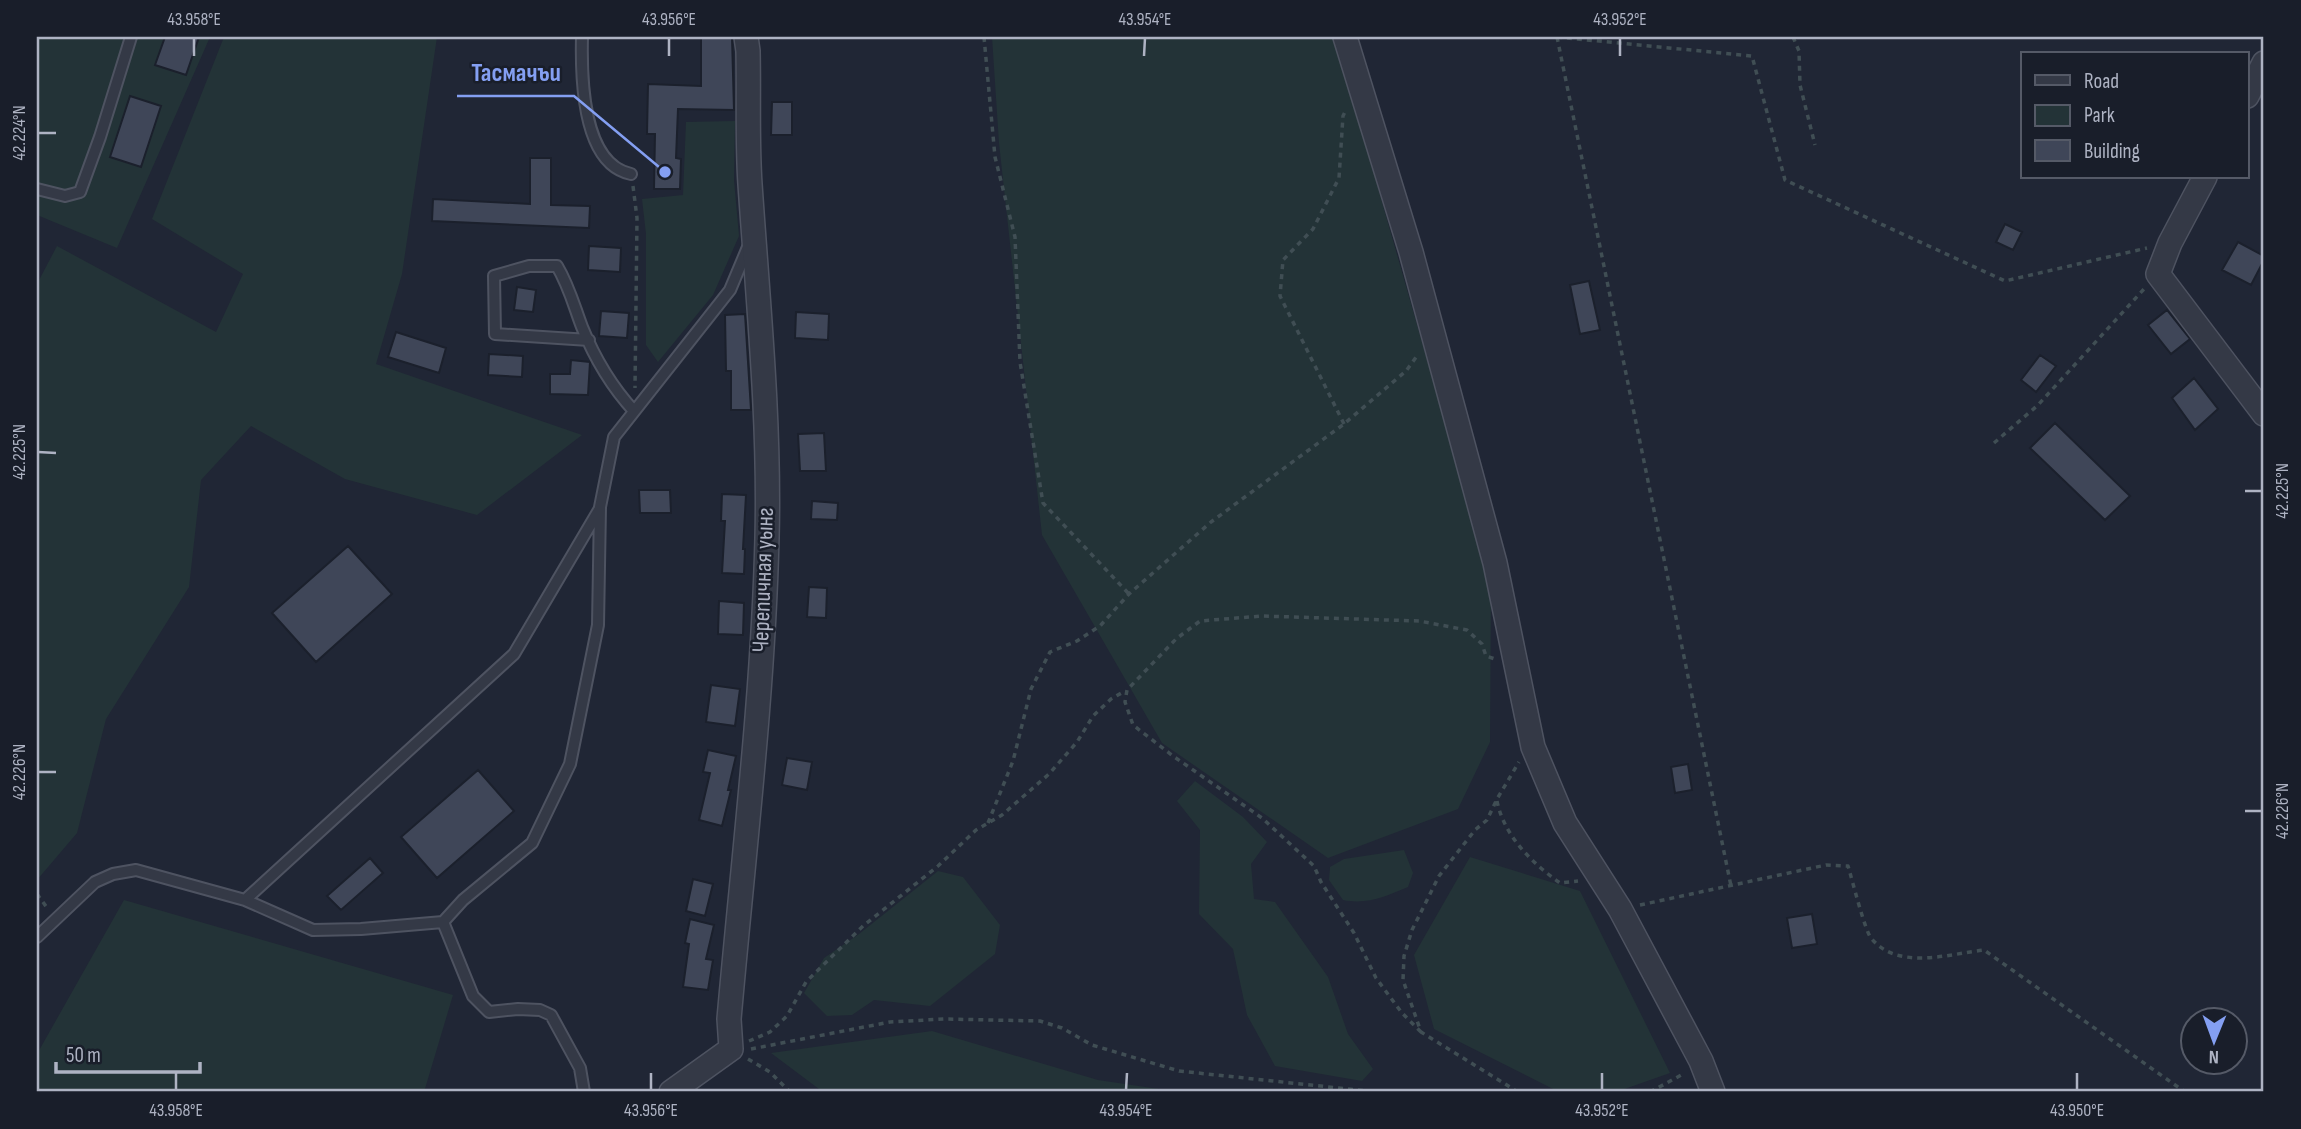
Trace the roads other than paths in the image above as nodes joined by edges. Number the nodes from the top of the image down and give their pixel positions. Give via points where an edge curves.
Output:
1 (131, 37) edge
2 (582, 37) edge
3 (746, 37) edge
4 (1345, 37) edge
5 (2264, 63) edge
6 (2248, 94) edge
7 (631, 174) road end
8 (2203, 178) edge
9 (37, 190) edge
10 (755, 232) junction
11 (589, 340) junction
12 (634, 411) junction
13 (2264, 414) edge
14 (600, 507) junction
15 (245, 900) junction
16 (443, 922) junction
17 (37, 937) edge
18 (584, 1092) edge
19 (672, 1092) edge
20 (1713, 1092) edge

1 - 9 lane via 80,191 65,196
2 - 7 lane via 587,115 600,150 617,171
3 - 10 street, Черепичная уынг
4 - 20 street via 1411,252 1495,564 1533,747 1565,823 1620,909
5 - 6 street
8 - 13 street via 2158,274
10 - 12 lane via 730,290
10 - 19 street, Черепичная уынг via 765,393 767,537 753,760 729,1019 731,1049
11 - 11 lane via 557,266 529,266 494,276 495,334
11 - 12 lane via 613,388
12 - 14 lane via 614,436
14 - 15 lane via 514,654
14 - 16 lane via 598,625 570,764 532,843
15 - 16 lane via 313,930
15 - 17 lane via 136,870 113,874 95,882
16 - 18 lane via 473,996 489,1012 540,1010 551,1015 580,1068

